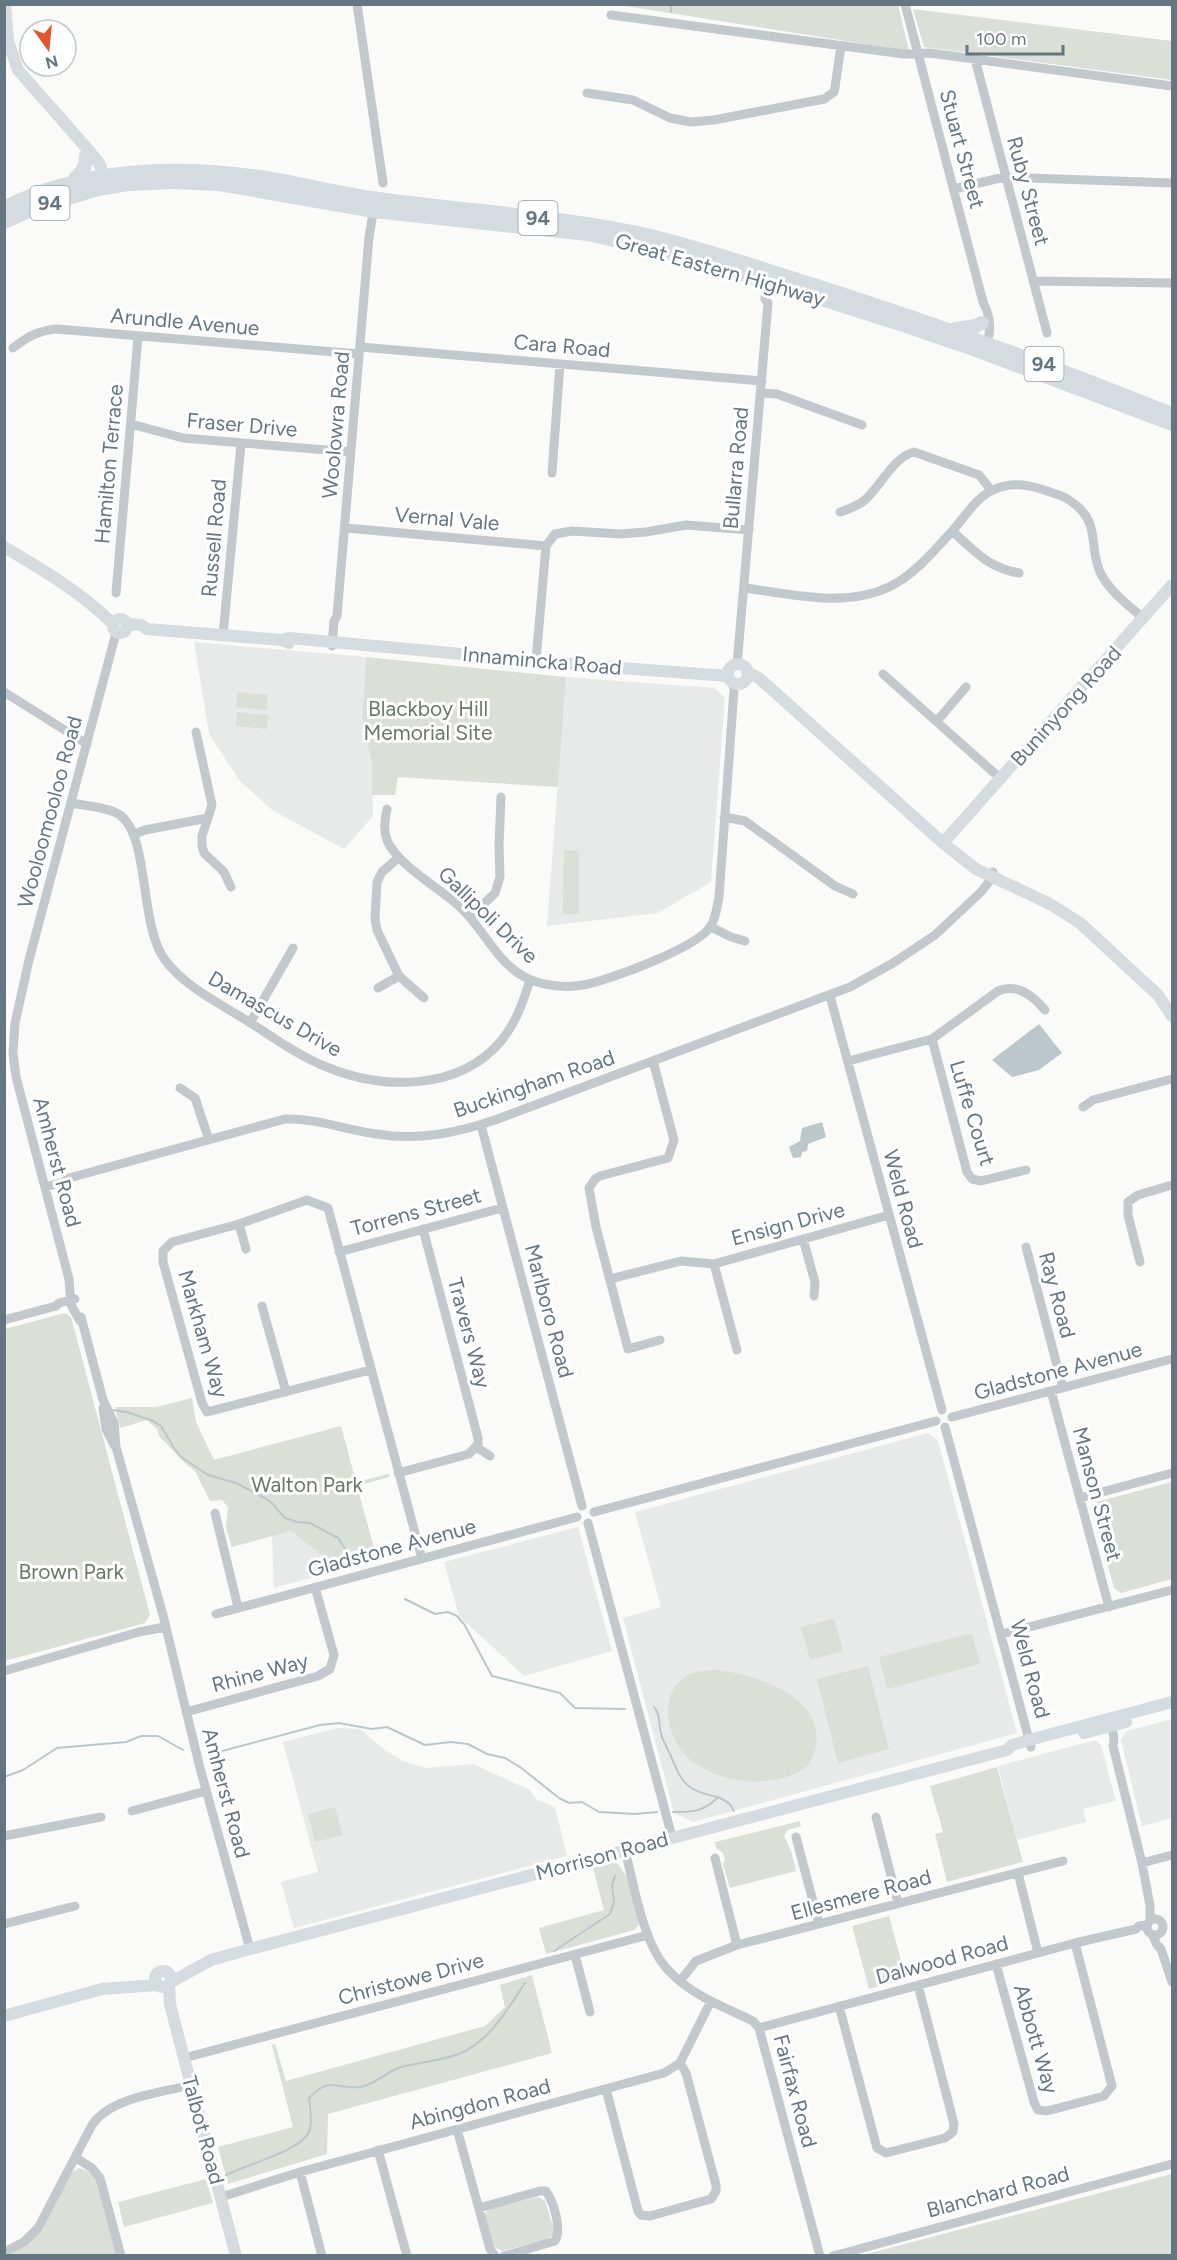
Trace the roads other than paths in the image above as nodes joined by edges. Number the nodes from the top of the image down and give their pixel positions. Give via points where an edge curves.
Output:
1 (6, 4) edge
2 (357, 4) edge
3 (905, 4) edge
4 (611, 15) dead end
5 (841, 46) junction
6 (7, 53) edge
7 (918, 53) junction
8 (975, 59) junction
9 (1173, 86) edge
10 (586, 93) dead end
11 (84, 150) junction
12 (1004, 177) junction
13 (71, 183) junction
14 (102, 183) junction
15 (383, 183) dead end
16 (1173, 183) edge
17 (954, 189) junction
18 (371, 204) junction
19 (4, 208) edge
20 (4, 222) edge
21 (771, 277) junction
22 (1033, 280) junction
23 (1173, 283) edge
24 (983, 302) junction
25 (982, 323) junction
26 (950, 329) junction
27 (1047, 333) dead end
28 (138, 337) junction
29 (982, 346) junction
30 (13, 348) dead end
31 (360, 350) junction
32 (560, 364) junction
33 (762, 381) junction
34 (761, 393) junction
35 (1170, 411) edge
36 (131, 424) junction
37 (1173, 424) edge
38 (862, 425) dead end
39 (241, 444) junction
40 (351, 452) junction
41 (552, 473) dead end
42 (991, 490) junction
43 (840, 512) dead end
44 (346, 528) junction
45 (749, 530) junction
46 (952, 531) junction
47 (546, 546) junction
48 (4, 547) edge
49 (1019, 573) dead end
50 (1173, 585) edge
51 (745, 588) junction
52 (116, 594) dead end
53 (1143, 618) junction
54 (119, 630) junction
55 (223, 635) junction
56 (335, 644) junction
57 (536, 660) junction
58 (884, 674) dead end
59 (738, 675) junction
60 (966, 687) dead end
61 (4, 692) edge
62 (937, 721) junction
63 (196, 732) dead end
64 (87, 744) junction
65 (1001, 779) junction
66 (501, 797) dead end
67 (72, 803) junction
68 (387, 809) dead end
69 (724, 817) junction
70 (208, 818) junction
71 (135, 834) junction
72 (945, 845) junction
73 (398, 858) junction
74 (990, 874) junction
75 (231, 887) dead end
76 (853, 894) dead end
77 (470, 918) junction
78 (711, 927) junction
79 (746, 941) dead end
80 (293, 948) dead end
81 (399, 976) junction
82 (530, 980) junction
83 (378, 988) dead end
84 (830, 996) junction
85 (424, 998) dead end
86 (1045, 1010) dead end
87 (1173, 1016) edge
88 (250, 1023) junction
89 (932, 1039) junction
90 (9, 1053) edge
91 (653, 1060) junction
92 (848, 1061) junction
93 (1173, 1079) edge
94 (180, 1089) dead end
95 (1083, 1107) dead end
96 (481, 1125) junction
97 (209, 1140) junction
98 (1026, 1170) dead end
99 (45, 1184) junction
100 (1173, 1185) edge
101 (502, 1208) junction
102 (889, 1215) junction
103 (239, 1224) junction
104 (423, 1229) junction
105 (803, 1239) junction
106 (1026, 1247) dead end
107 (246, 1249) dead end
108 (339, 1252) junction
109 (1140, 1262) dead end
110 (714, 1264) junction
111 (610, 1279) junction
112 (814, 1296) dead end
113 (73, 1302) junction
114 (262, 1306) dead end
115 (4, 1320) edge
116 (660, 1340) dead end
117 (737, 1350) dead end
118 (1173, 1359) edge
119 (370, 1370) junction
120 (1064, 1388) junction
121 (1051, 1391) junction
122 (286, 1392) junction
123 (942, 1410) junction
124 (952, 1417) junction
125 (936, 1421) junction
126 (945, 1427) junction
127 (476, 1447) junction
128 (490, 1456) dead end
129 (398, 1473) junction
130 (1173, 1473) edge
131 (1080, 1498) junction
132 (582, 1506) junction
133 (594, 1512) junction
134 (215, 1513) dead end
135 (577, 1517) junction
136 (588, 1523) junction
137 (422, 1559) junction
138 (315, 1587) junction
139 (1173, 1590) edge
140 (1109, 1607) junction
141 (238, 1608) junction
142 (216, 1614) dead end
143 (162, 1625) junction
144 (1002, 1634) junction
145 (4, 1671) edge
146 (1173, 1702) edge
147 (1173, 1707) edge
148 (186, 1712) junction
149 (1106, 1723) junction
150 (1030, 1743) junction
151 (206, 1791) junction
152 (132, 1811) dead end
153 (100, 1817) dead end
154 (876, 1817) dead end
155 (4, 1836) edge
156 (672, 1837) junction
157 (796, 1837) dead end
158 (625, 1850) junction
159 (1173, 1855) edge
160 (715, 1858) dead end
161 (1063, 1861) dead end
162 (1142, 1863) junction
163 (1018, 1873) junction
164 (898, 1903) junction
165 (75, 1906) dead end
166 (4, 1924) edge
167 (819, 1924) junction
168 (1153, 1928) junction
169 (648, 1935) junction
170 (1075, 1943) junction
171 (737, 1945) junction
172 (249, 1949) junction
173 (1038, 1953) junction
174 (575, 1955) junction
175 (996, 1964) junction
176 (163, 1981) junction
177 (680, 1981) junction
178 (1173, 1982) edge
179 (918, 1985) junction
180 (711, 2001) junction
181 (838, 2006) junction
182 (590, 2012) dead end
183 (4, 2016) edge
184 (759, 2028) junction
185 (184, 2058) junction
186 (680, 2064) junction
187 (191, 2085) junction
188 (606, 2090) junction
189 (457, 2129) junction
190 (378, 2150) junction
191 (76, 2158) junction
192 (1173, 2164) edge
193 (300, 2172) junction
194 (221, 2197) junction
195 (479, 2208) junction
196 (4, 2252) edge
197 (121, 2256) edge
198 (236, 2256) edge
199 (322, 2256) edge
200 (407, 2256) edge
201 (495, 2256) edge
202 (504, 2256) edge
203 (820, 2256) edge
204 (832, 2256) edge

1 - 6 main road
2 - 15 street
3 - 7 street, Stuart Street
4 - 5 street
5 - 7 street
5 - 10 street via 836,87 818,101 703,121 670,118 633,100
6 - 11 main road
7 - 8 street
7 - 17 street, Stuart Street
8 - 9 street
8 - 12 street, Ruby Street
11 - 13 highway via 87,163
11 - 14 main road
12 - 16 street
12 - 17 street
12 - 22 street, Ruby Street
13 - 14 highway, Great Eastern Highway / 94
13 - 19 highway, Great Eastern Highway / 94
14 - 18 highway, Great Eastern Highway / 94 via 158,171 209,172 258,177
14 - 20 highway, Great Eastern Highway / 94
17 - 24 street, Stuart Street
18 - 21 highway, Great Eastern Highway / 94 via 545,218 616,229 688,246
18 - 31 street, Woolowra Road
21 - 26 highway, Great Eastern Highway / 94
21 - 29 highway, Great Eastern Highway / 94
21 - 33 street, Bullarra Road
22 - 23 street
22 - 27 street, Ruby Street
24 - 25 street, Stuart Street
24 - 29 street, Stuart Street via 990,323
25 - 26 highway
25 - 29 street, Stuart Street
26 - 29 highway, Great Eastern Highway / 94
28 - 30 street, Arundle Avenue via 56,329 30,335
28 - 31 street, Arundle Avenue
28 - 36 street, Hamilton Terrace
29 - 35 highway, Great Eastern Highway / 94
29 - 37 highway, Great Eastern Highway / 94
31 - 32 street, Cara Road
31 - 40 street, Woolowra Road
32 - 33 street, Cara Road
32 - 41 street
33 - 34 street, Bullarra Road
34 - 38 street via 777,394
34 - 45 street, Bullarra Road
36 - 39 street, Fraser Drive via 168,436
36 - 52 street, Hamilton Terrace
39 - 40 street, Fraser Drive
39 - 55 street, Russell Road
40 - 44 street, Woolowra Road
42 - 43 street via 979,475 914,452 902,458 866,500
42 - 46 street
42 - 53 street via 1034,486 1068,499 1086,517 1094,533 1096,561 1107,584
44 - 47 street, Vernal Vale
44 - 56 street, Woolowra Road via 334,621
45 - 47 street via 686,525 620,534 572,531 555,534
45 - 51 street, Bullarra Road
46 - 49 street via 990,564
46 - 51 street via 918,566 890,587 860,597 825,598
47 - 57 street
48 - 54 main road, Innamincka Road via 69,585 108,614
50 - 53 main road, Buninyong Road
51 - 59 street, Bullarra Road
53 - 65 main road, Buninyong Road
54 - 55 main road, Innamincka Road via 141,625
54 - 64 street, Wooloomooloo Road
55 - 56 main road, Innamincka Road
56 - 57 main road, Innamincka Road
57 - 59 main road, Innamincka Road
58 - 62 street
59 - 69 street
59 - 72 main road, Innamincka Road via 775,692
60 - 62 street
61 - 64 street
62 - 65 street
63 - 70 street via 212,805
64 - 67 street, Wooloomooloo Road
65 - 72 main road, Buninyong Road
66 - 77 street via 500,877 495,893
67 - 71 street via 120,815
67 - 90 street, Wooloomooloo Road
68 - 73 street, Gallipoli Drive via 387,840
69 - 76 street via 745,821 835,886
69 - 78 street via 719,897
70 - 71 street
70 - 75 street via 202,836 204,853 224,872
71 - 88 street, Damascus Drive via 152,935 164,959 180,978
72 - 74 main road, Innamincka Road
73 - 77 street, Gallipoli Drive
73 - 81 street via 377,882 375,919
74 - 84 street, Buckingham Road via 981,892 944,927 871,977
74 - 87 main road, Innamincka Road via 1080,923 1158,995
77 - 82 street, Gallipoli Drive via 501,958
78 - 79 street
78 - 82 street, Gallipoli Drive via 684,948 598,981 567,986
80 - 88 street
81 - 83 street
81 - 85 street
82 - 88 street, Damascus Drive via 517,1017 502,1040 471,1066 433,1080 383,1082 339,1072
84 - 91 street, Buckingham Road
84 - 92 street, Weld Road
86 - 89 street via 1015,987 1006,987
89 - 92 street
89 - 98 street, Luffe Court via 972,1179 981,1181
90 - 99 street, Amherst Road
91 - 96 street, Buckingham Road
91 - 111 street via 675,1140 668,1158 600,1176 591,1183 596,1227
92 - 102 street, Weld Road
93 - 95 street via 1093,1100
94 - 97 street via 195,1098
96 - 97 street, Buckingham Road via 431,1136 405,1137 285,1119
96 - 101 street, Marlboro Road
97 - 99 street, Buckingham Road
99 - 113 street, Amherst Road
100 - 109 street via 1138,1195 1128,1202
101 - 104 street, Torrens Street
101 - 132 street, Marlboro Road
102 - 105 street, Ensign Drive
102 - 123 street, Weld Road
103 - 107 street
103 - 108 street, Markham Way via 307,1200 328,1208
103 - 122 street, Markham Way via 172,1242 163,1251 202,1403 207,1412 212,1412
104 - 108 street, Torrens Street
104 - 127 street, Travers Way via 478,1438
105 - 110 street, Ensign Drive
105 - 112 street via 815,1282
106 - 120 street, Ray Road
108 - 119 street, Markham Way
110 - 111 street via 681,1261
110 - 117 street, Ensign Drive
111 - 116 street via 628,1349
113 - 115 street
113 - 143 street, Amherst Road
114 - 122 street
118 - 120 street, Gladstone Avenue
119 - 122 street, Markham Way
119 - 129 street, Markham Way
120 - 121 street, Gladstone Avenue
121 - 124 street, Gladstone Avenue
121 - 131 street, Manson Street
123 - 124 street, Gladstone Avenue
123 - 125 street
124 - 126 street, Gladstone Avenue
125 - 126 street
125 - 133 street
126 - 144 street, Weld Road
127 - 128 street
127 - 129 street via 469,1454
129 - 137 street, Markham Way
130 - 131 street
131 - 140 street, Manson Street
132 - 133 street via 589,1506
132 - 135 street
133 - 136 street
134 - 141 street
135 - 136 street
135 - 137 street, Gladstone Avenue
136 - 156 street
137 - 138 street, Gladstone Avenue
138 - 141 street, Gladstone Avenue
138 - 148 street, Rhine Way via 334,1655 330,1669 318,1676
139 - 140 street
140 - 144 street
141 - 142 street, Gladstone Avenue
143 - 145 street
143 - 148 street, Amherst Road via 170,1640
144 - 150 street, Weld Road
146 - 149 main road, Morrison Road
147 - 149 main road, Morrison Road
148 - 151 street, Amherst Road
149 - 150 main road, Morrison Road
149 - 162 street via 1114,1741
150 - 156 main road, Morrison Road via 1014,1751
151 - 152 street
151 - 172 street, Amherst Road
153 - 155 street
154 - 164 street
156 - 158 main road, Morrison Road
157 - 167 street
158 - 169 street, Fairfax Road
158 - 172 main road, Morrison Road
159 - 162 street
160 - 171 street
161 - 163 street, Ellesmere Road
162 - 168 street
163 - 164 street, Ellesmere Road
163 - 173 street
164 - 167 street, Ellesmere Road
165 - 166 street
167 - 171 street, Ellesmere Road
168 - 170 street, Dalwood Road
168 - 178 street
169 - 174 street, Christowe Drive
169 - 177 street, Fairfax Road via 663,1964
170 - 173 street, Dalwood Road
170 - 175 street, Abbott Way via 1112,2086 1104,2096 1038,2110
171 - 177 street, Ellesmere Road via 696,1960
172 - 176 main road, Morrison Road
173 - 175 street, Dalwood Road
174 - 182 street
174 - 185 street, Christowe Drive
175 - 179 street, Dalwood Road
176 - 183 main road, Morrison Road via 102,1989
176 - 185 main road, Talbot Road
177 - 180 street, Fairfax Road
179 - 181 street, Dalwood Road
179 - 181 street via 954,2124 953,2132 945,2138 886,2153 877,2148
180 - 184 street, Fairfax Road via 753,2021
180 - 186 street
181 - 184 street, Dalwood Road
184 - 203 street, Fairfax Road
185 - 187 main road, Talbot Road
186 - 188 street, Abingdon Road via 664,2073
186 - 188 street via 686,2073 716,2186 711,2199 641,2215
187 - 191 street via 108,2109 92,2125
187 - 194 main road, Talbot Road
188 - 189 street, Abingdon Road
189 - 190 street, Abingdon Road
189 - 195 street
190 - 193 street, Abingdon Road
190 - 200 street
191 - 196 street via 38,2228 24,2242
191 - 197 street via 100,2178
192 - 204 street, Blanchard Road
193 - 194 street, Abingdon Road
193 - 199 street
194 - 198 main road, Talbot Road
195 - 201 street
195 - 202 street via 540,2191 546,2191 550,2197 559,2230 555,2241

